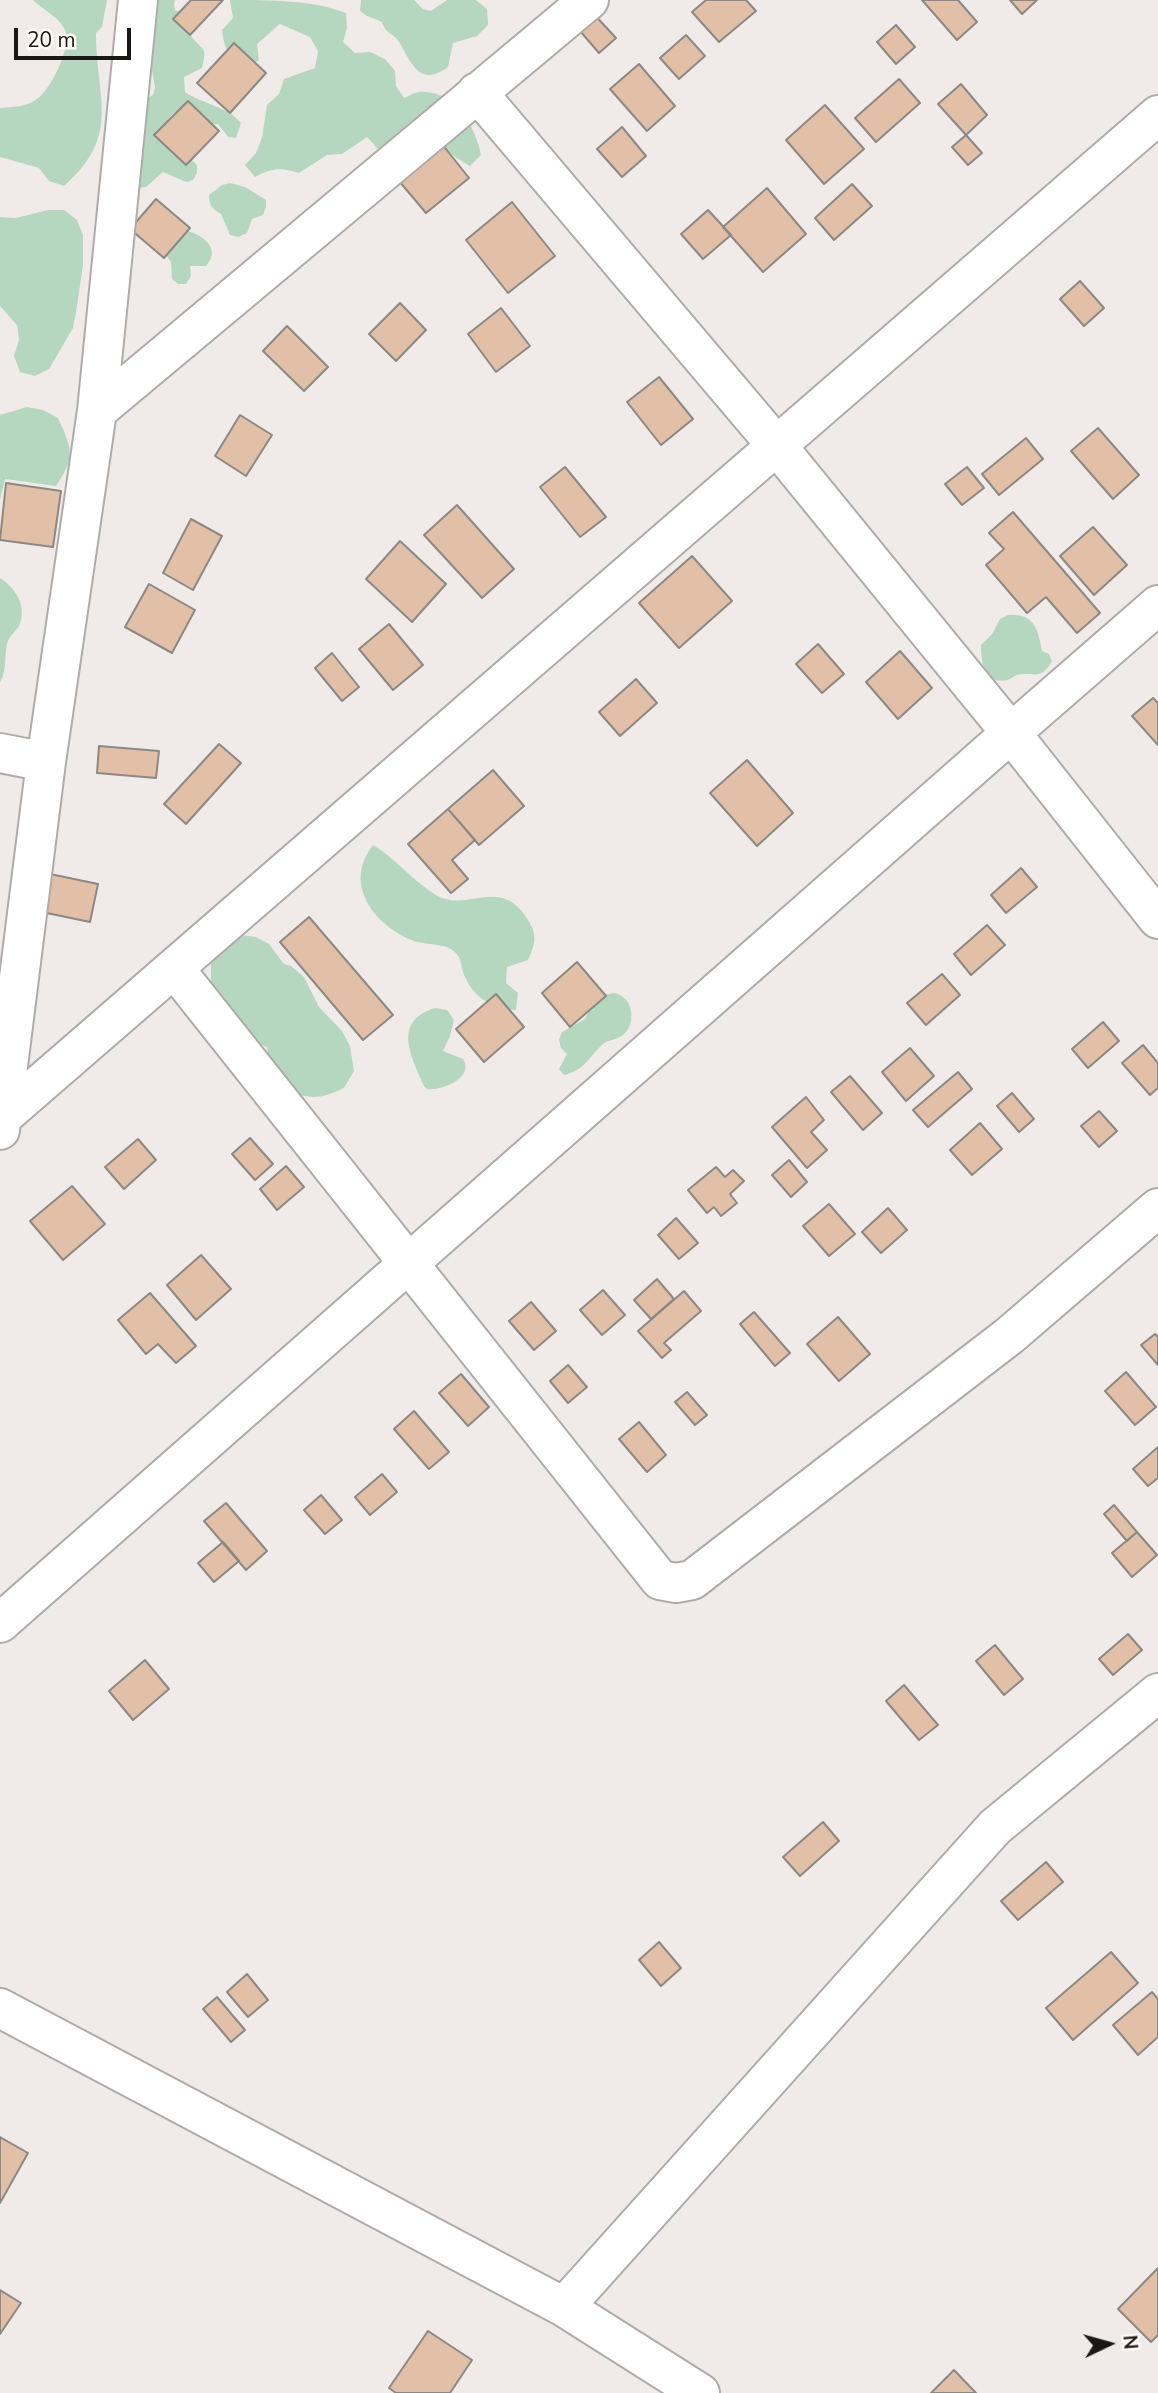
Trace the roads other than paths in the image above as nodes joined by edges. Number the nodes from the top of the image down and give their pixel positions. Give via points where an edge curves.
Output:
1 (138, 0) edge
2 (589, 0) edge
3 (477, 92) junction
4 (1158, 115) edge
5 (97, 411) junction
6 (777, 446) junction
7 (1158, 605) edge
8 (1011, 733) junction
9 (0, 753) edge
10 (46, 762) junction
11 (1158, 919) edge
12 (174, 968) junction
13 (1, 1125) edge
14 (1158, 1208) edge
15 (408, 1264) junction
16 (0, 1623) edge
17 (1158, 1693) edge
18 (0, 2008) edge
19 (564, 2307) junction
20 (700, 2393) edge

1 - 5 street
2 - 3 street
3 - 5 street
3 - 6 street
4 - 6 street
5 - 10 street
6 - 8 street
6 - 12 street
7 - 8 street
8 - 11 street
8 - 15 street
9 - 10 street
10 - 13 street
12 - 13 street
12 - 15 street
14 - 15 street via 1009,1336 692,1580 676,1583 660,1580
15 - 16 street
17 - 19 street via 995,1827
18 - 19 street
19 - 20 street

